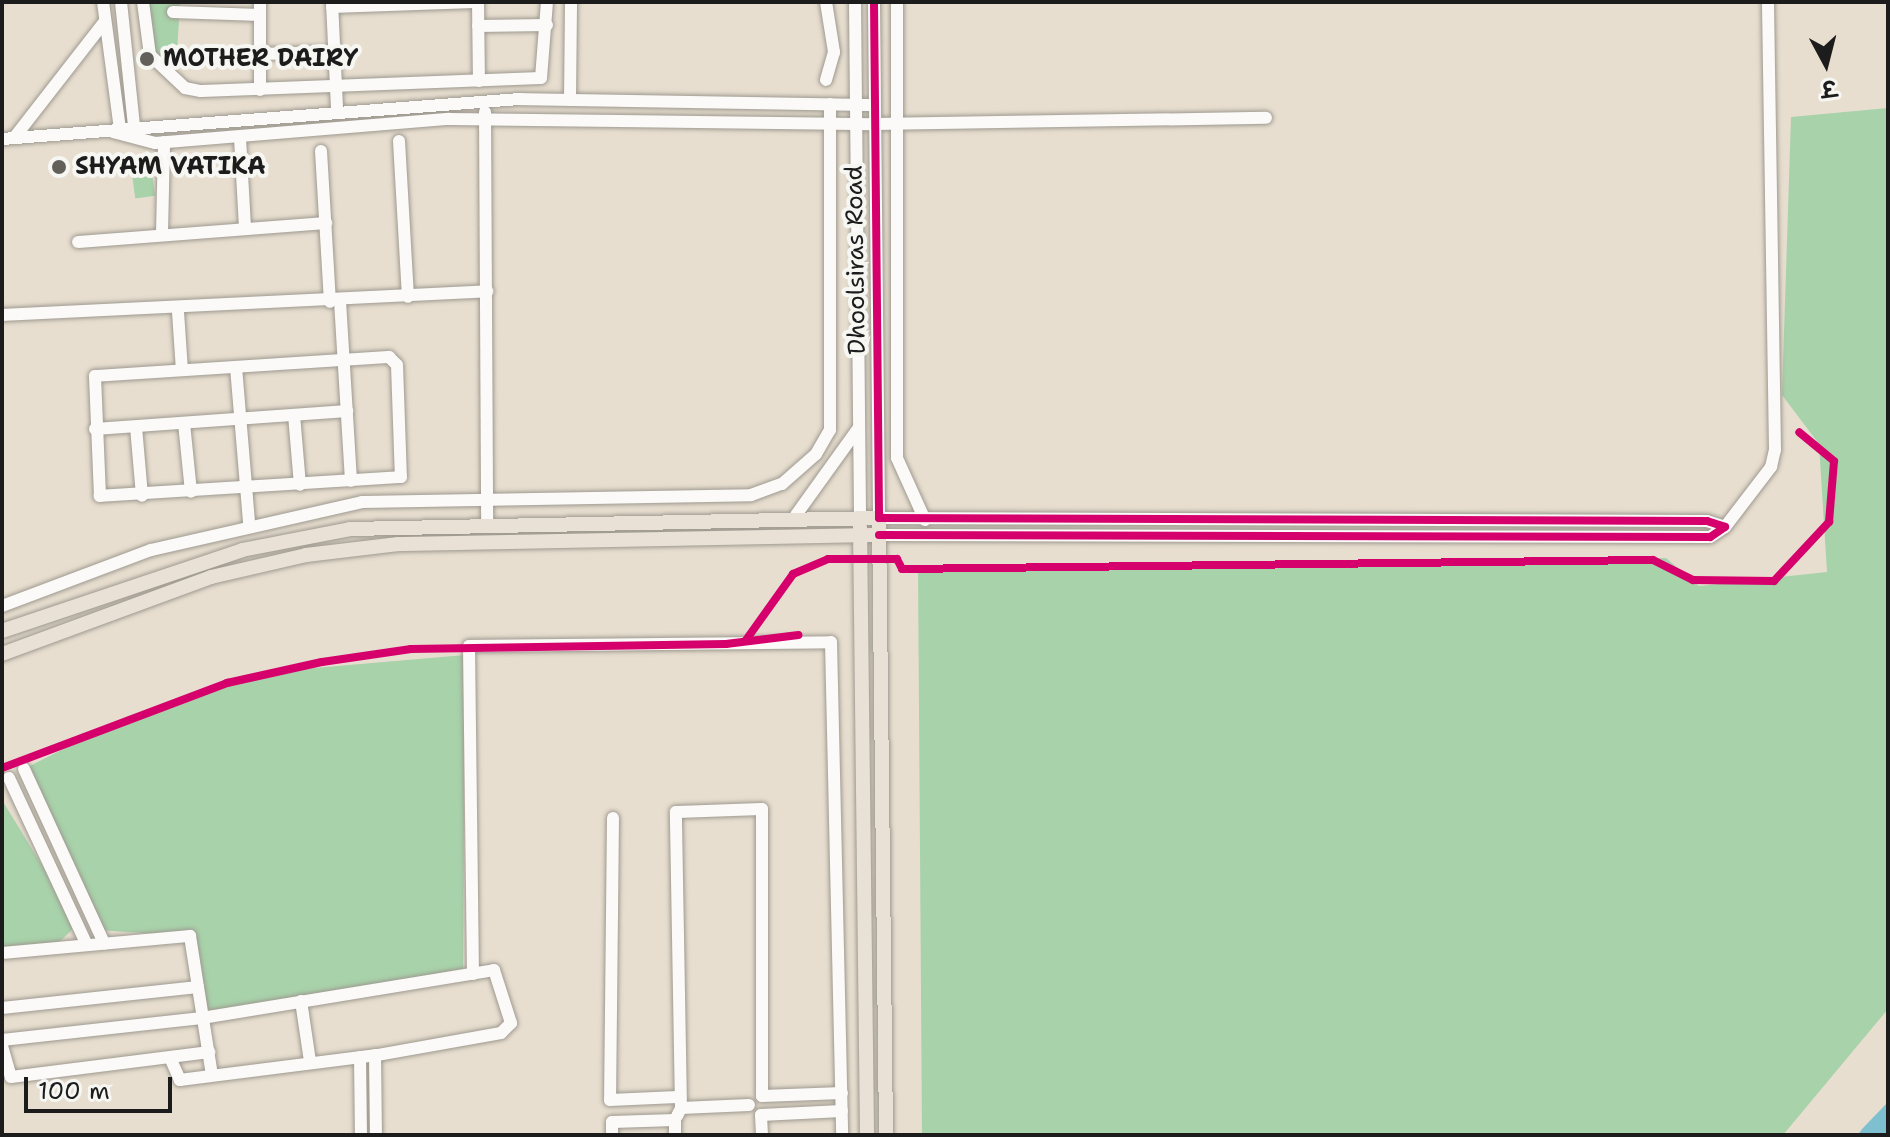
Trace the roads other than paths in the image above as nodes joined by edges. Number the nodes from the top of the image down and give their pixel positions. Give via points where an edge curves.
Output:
1 (143, 2) edge
2 (476, 2) edge
3 (547, 2) edge
4 (571, 2) edge
5 (826, 2) edge
6 (855, 2) edge
7 (874, 2) edge
8 (897, 2) edge
9 (1768, 2) edge
10 (399, 4) edge
11 (332, 5) edge
12 (122, 7) edge
13 (260, 9) edge
14 (104, 12) edge
15 (173, 12) dead end
16 (547, 25) junction
17 (478, 26) junction
18 (833, 46) junction
19 (334, 52) junction
20 (260, 54) junction
21 (855, 59) junction
22 (826, 80) dead end
23 (479, 81) junction
24 (335, 86) junction
25 (260, 90) junction
26 (570, 100) junction
27 (485, 101) junction
28 (830, 104) junction
29 (856, 104) junction
30 (875, 105) junction
31 (337, 110) junction
32 (485, 118) junction
33 (1266, 118) dead end
34 (830, 123) junction
35 (856, 123) junction
36 (875, 124) junction
37 (898, 124) junction
38 (134, 125) junction
39 (116, 131) junction
40 (8, 138) edge
41 (240, 138) junction
42 (399, 141) dead end
43 (164, 142) junction
44 (321, 151) dead end
45 (326, 223) junction
46 (245, 228) junction
47 (162, 233) junction
48 (78, 242) dead end
49 (487, 291) junction
50 (408, 297) junction
51 (335, 302) junction
52 (178, 312) junction
53 (2, 315) edge
54 (344, 360) junction
55 (236, 367) junction
56 (182, 370) junction
57 (347, 411) junction
58 (294, 415) junction
59 (240, 419) junction
60 (184, 423) junction
61 (136, 427) junction
62 (95, 429) junction
63 (858, 430) junction
64 (351, 481) junction
65 (300, 485) junction
66 (246, 488) junction
67 (191, 492) junction
68 (487, 495) junction
69 (142, 496) junction
70 (860, 514) junction
71 (796, 515) junction
72 (879, 518) junction
73 (925, 520) junction
74 (487, 521) junction
75 (249, 523) junction
76 (1725, 527) junction
77 (860, 535) junction
78 (879, 535) junction
79 (2, 606) edge
80 (2, 631) edge
81 (2, 654) edge
82 (24, 769) dead end
83 (9, 778) dead end
84 (613, 818) dead end
85 (104, 943) junction
86 (87, 945) junction
87 (2, 953) edge
88 (473, 974) junction
89 (198, 987) junction
90 (301, 1001) junction
91 (2, 1008) edge
92 (202, 1018) junction
93 (2, 1043) edge
94 (209, 1052) junction
95 (375, 1055) junction
96 (360, 1057) junction
97 (170, 1058) junction
98 (310, 1061) junction
99 (212, 1075) junction
100 (842, 1093) junction
101 (762, 1096) junction
102 (610, 1100) junction
103 (749, 1105) junction
104 (677, 1109) junction
105 (842, 1111) junction
106 (761, 1115) junction
107 (612, 1129) edge
108 (361, 1135) edge
109 (376, 1135) edge
110 (675, 1135) edge
111 (762, 1135) edge
112 (842, 1135) edge
113 (867, 1135) edge
114 (886, 1135) edge

1 - 25 street via 150,55 185,88
2 - 10 street
2 - 17 street
3 - 16 street
4 - 26 street
5 - 18 street
6 - 21 street, Dhoolsiras Road
7 - 30 street, Dhoolsiras Road
8 - 37 street
9 - 76 street via 1775,450 1771,467
10 - 11 street
11 - 19 street
12 - 14 street
12 - 38 street
13 - 15 street
13 - 20 street
14 - 39 street
14 - 40 street
16 - 17 street
16 - 23 street via 541,78
17 - 23 street
18 - 21 street
18 - 22 street
19 - 20 street
19 - 24 street
20 - 25 street
21 - 29 street, Dhoolsiras Road
23 - 24 street
24 - 25 street
24 - 31 street
26 - 27 street
26 - 28 street
27 - 31 street
27 - 32 street
28 - 29 street
28 - 34 street
29 - 30 street
29 - 35 street, Dhoolsiras Road
30 - 36 street, Dhoolsiras Road
31 - 38 street
32 - 34 street
32 - 41 street
32 - 49 street
33 - 37 street
34 - 35 street
34 - 68 street via 831,423 816,454 761,494
35 - 36 street
35 - 63 street, Dhoolsiras Road
36 - 37 street
36 - 72 street, Dhoolsiras Road
37 - 73 street via 897,458
38 - 39 street
39 - 40 street
39 - 43 street
41 - 43 street
41 - 46 street
42 - 50 street
43 - 47 street
44 - 45 street
45 - 46 street
45 - 51 street
46 - 47 street
47 - 48 street
49 - 50 street
49 - 68 street
50 - 51 street
51 - 52 street
51 - 54 street
52 - 53 street
52 - 56 street
54 - 55 street
54 - 57 street
54 - 64 street via 396,361 406,468 401,477
55 - 56 street
55 - 59 street
56 - 62 street via 95,376
57 - 58 street
57 - 64 street
58 - 59 street
58 - 65 street
59 - 60 street
59 - 66 street
60 - 61 street
60 - 67 street
61 - 62 street
61 - 69 street
62 - 69 street via 100,496
63 - 70 street, Dhoolsiras Road
63 - 71 street
64 - 65 street
65 - 66 street
66 - 67 street
66 - 75 street
67 - 69 street
68 - 74 street
68 - 75 street via 362,502
70 - 71 main road
70 - 72 main road
70 - 77 main road, Dhoolsiras Road
71 - 74 main road
72 - 73 street
72 - 78 main road, Dhoolsiras Road
73 - 76 street via 1707,521
74 - 80 main road via 350,529 242,550
75 - 79 street via 130,556
76 - 78 street via 1710,537
77 - 78 main road
77 - 81 main road via 398,544 306,555 211,577
77 - 113 main road, Dhoolsiras Road
78 - 114 main road, Dhoolsiras Road
82 - 85 street
83 - 86 street
84 - 102 street
85 - 86 street
85 - 89 street via 190,936
86 - 87 street
88 - 90 street
88 - 95 street via 498,972 510,1015 506,1030
88 - 100 street via 469,646 831,642
89 - 91 street
89 - 92 street
90 - 92 street
90 - 98 street
92 - 93 street
92 - 94 street
93 - 97 street via 11,1077
94 - 97 street
94 - 99 street
95 - 96 street
95 - 109 street
96 - 98 street
96 - 108 street
97 - 99 street via 177,1080
98 - 99 street
100 - 101 street
100 - 105 street
101 - 103 street
101 - 104 street via 762,809 676,812
102 - 104 street
102 - 107 street
103 - 104 street
103 - 106 street
104 - 107 street
104 - 110 street
105 - 106 street
105 - 112 street
106 - 111 street

